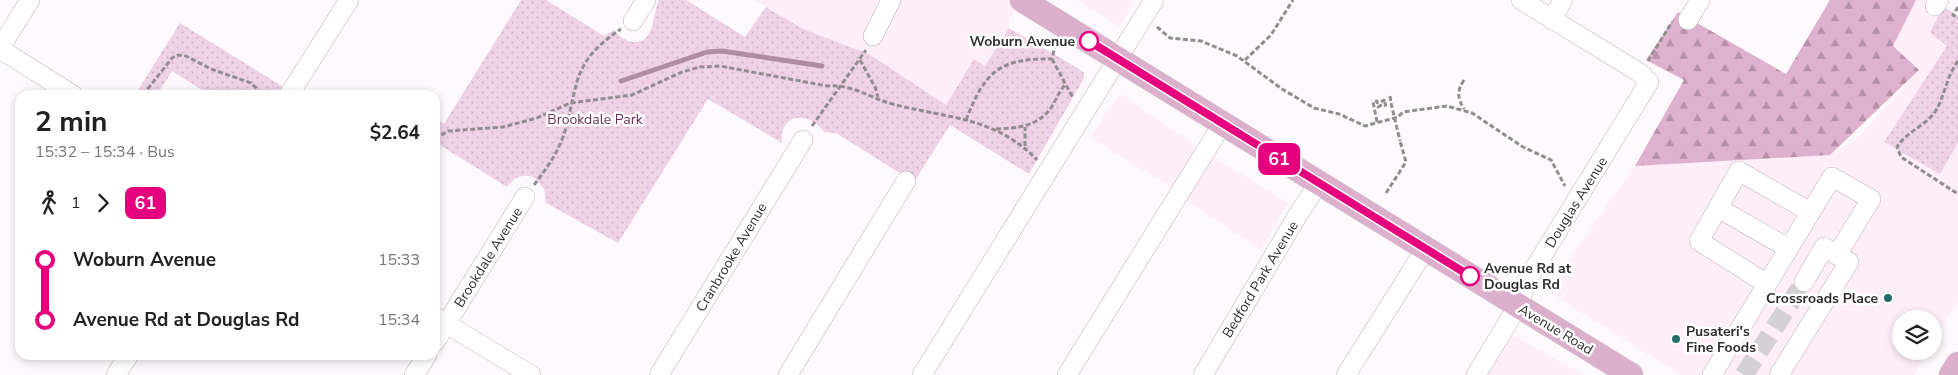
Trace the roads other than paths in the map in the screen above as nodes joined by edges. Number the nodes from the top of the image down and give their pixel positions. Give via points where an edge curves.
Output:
1 (30, 0) edge
2 (349, 0) edge
3 (646, 0) edge
4 (891, 0) edge
5 (1022, 0) edge
6 (1154, 0) edge
7 (1521, 0) edge
8 (1563, 0) edge
9 (1700, 0) edge
10 (1552, 20) junction
11 (1688, 20) road end
12 (633, 21) road end
13 (873, 36) road end
14 (0, 49) edge
15 (1118, 58) junction
16 (65, 90) edge
17 (292, 90) edge
18 (1223, 123) junction
19 (803, 140) road end
20 (906, 181) dead end
21 (1319, 183) junction
22 (524, 197) road end
23 (1718, 208) junction
24 (1810, 212) junction
25 (1426, 248) junction
26 (1788, 248) junction
27 (1831, 251) junction
28 (1804, 282) tunnel mouth
29 (1767, 284) junction
30 (1518, 306) junction
31 (441, 320) edge
32 (126, 360) edge
33 (424, 360) edge
34 (1958, 364) edge
35 (116, 375) edge
36 (414, 375) edge
37 (531, 375) edge
38 (659, 375) edge
39 (788, 375) edge
40 (922, 375) edge
41 (1067, 375) edge
42 (1203, 375) edge
43 (1346, 375) edge
44 (1476, 375) edge
45 (1632, 375) edge
46 (1712, 375) edge
47 (1780, 375) edge
48 (1952, 375) edge

1 - 14 street
2 - 17 street
3 - 12 street
4 - 13 street
5 - 15 main road, Avenue Road
6 - 15 street
7 - 10 street
8 - 10 street
9 - 11 street
10 - 30 street, Douglas Avenue via 1640,73 1649,82 1528,279
14 - 16 street
15 - 18 main road, Avenue Road
15 - 40 street
18 - 21 main road, Avenue Road
18 - 41 street
19 - 38 street, Cranbrooke Avenue
20 - 39 street
21 - 25 main road, Avenue Road
21 - 42 street, Bedford Park Avenue
22 - 31 street, Brookdale Avenue
23 - 24 street via 1739,171
23 - 26 street
23 - 29 street via 1699,241
24 - 26 street
24 - 27 street via 1832,177 1871,200
25 - 30 main road, Avenue Road
25 - 43 street
26 - 29 street
27 - 28 street
27 - 47 street via 1849,262
29 - 46 street
30 - 44 street, Douglas Avenue
30 - 45 main road, Avenue Road
31 - 37 street
32 - 35 street
33 - 36 street
34 - 48 main road

